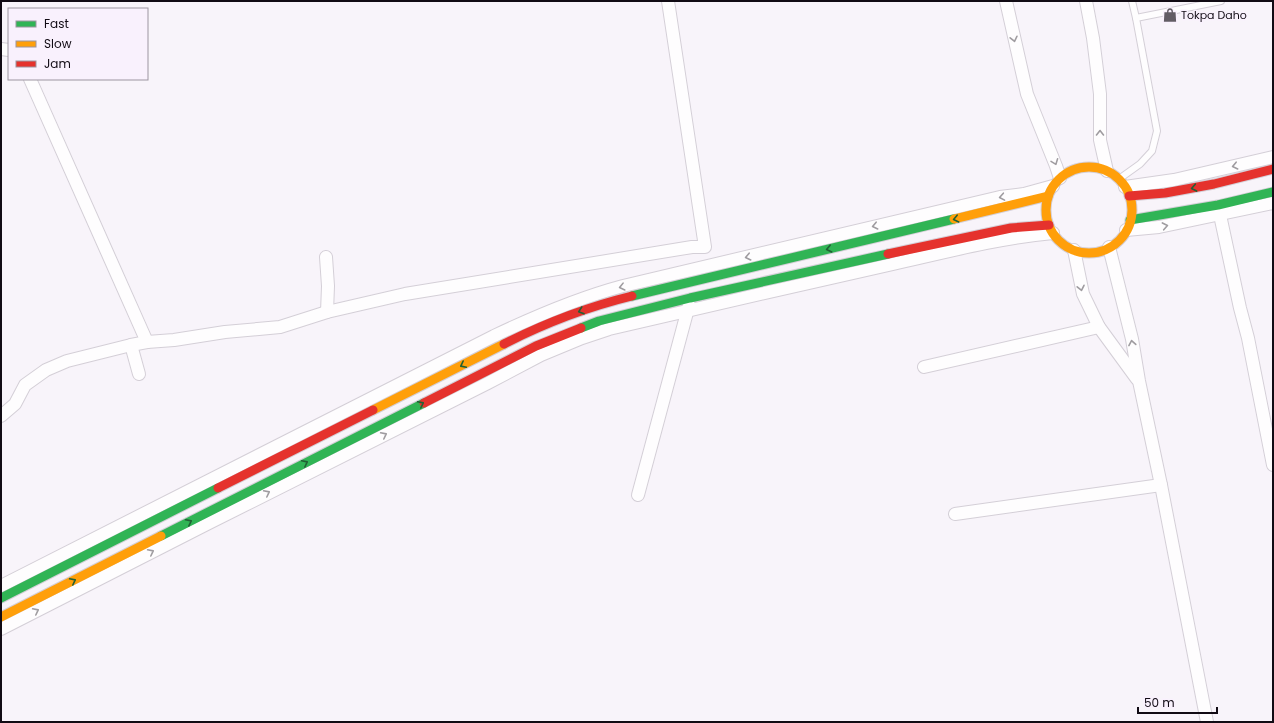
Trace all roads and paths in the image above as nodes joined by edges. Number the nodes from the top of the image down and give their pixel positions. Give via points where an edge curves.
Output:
1 (668, 1) edge
2 (1006, 1) edge
3 (1086, 1) edge
4 (1132, 1) edge
5 (1221, 1) edge
6 (1136, 18) junction
7 (30, 80) edge
8 (1273, 157) edge
9 (1273, 170) edge
10 (1107, 171) junction
11 (1054, 187) junction
12 (1124, 187) junction
13 (1273, 192) edge
14 (1273, 203) edge
15 (1220, 215) junction
16 (1128, 225) junction
17 (1051, 229) junction
18 (1110, 247) junction
19 (1074, 250) junction
20 (326, 257) dead end
21 (689, 276) junction
22 (690, 298) junction
23 (688, 311) junction
24 (326, 312) junction
25 (1099, 327) junction
26 (146, 342) junction
27 (131, 345) junction
28 (924, 367) dead end
29 (138, 374) dead end
30 (1139, 381) junction
31 (1, 416) edge
32 (1273, 465) edge
33 (1161, 485) junction
34 (638, 495) dead end
35 (955, 514) dead end
36 (1, 586) edge
37 (1, 598) edge
38 (1, 617) edge
39 (1, 629) edge
40 (1207, 722) edge

1 - 24 street via 705,247 405,294
2 -> 11 street via 1027,94 1054,160
10 -> 3 street via 1100,140 1100,94
4 - 6 lane
5 - 6 lane
6 - 12 lane via 1157,131 1152,151
7 - 26 street
8 -> 12 street via 1174,180
9 -> 12 main road via 1165,193
10 - 11 main road via 1091,167 1082,168 1067,173
10 - 12 main road
11 - 17 main road via 1046,211
11 -> 21 street via 1000,197
12 - 16 main road via 1132,208
13 - 16 main road
14 - 15 street
16 -> 15 street via 1159,227
15 - 32 street
16 - 18 main road via 1122,236
17 - 19 main road via 1062,243
17 - 22 main road via 1032,225 1003,230
17 - 23 street
18 - 19 main road via 1096,252
30 -> 18 street via 1132,339
19 -> 25 street via 1083,294
20 - 24 street
21 - 22 street
21 -> 36 street via 593,294 529,319
21 -> 37 main road via 597,305 529,332
22 - 23 street
38 -> 22 main road via 536,346 599,321
23 - 34 street
39 -> 23 street via 541,355 610,329
24 - 26 street via 280,328
25 - 28 street
25 - 30 street
26 - 27 street
27 - 29 street
27 - 31 street via 67,361 46,370 26,385 15,404
30 - 33 street
33 - 35 street
33 - 40 street

